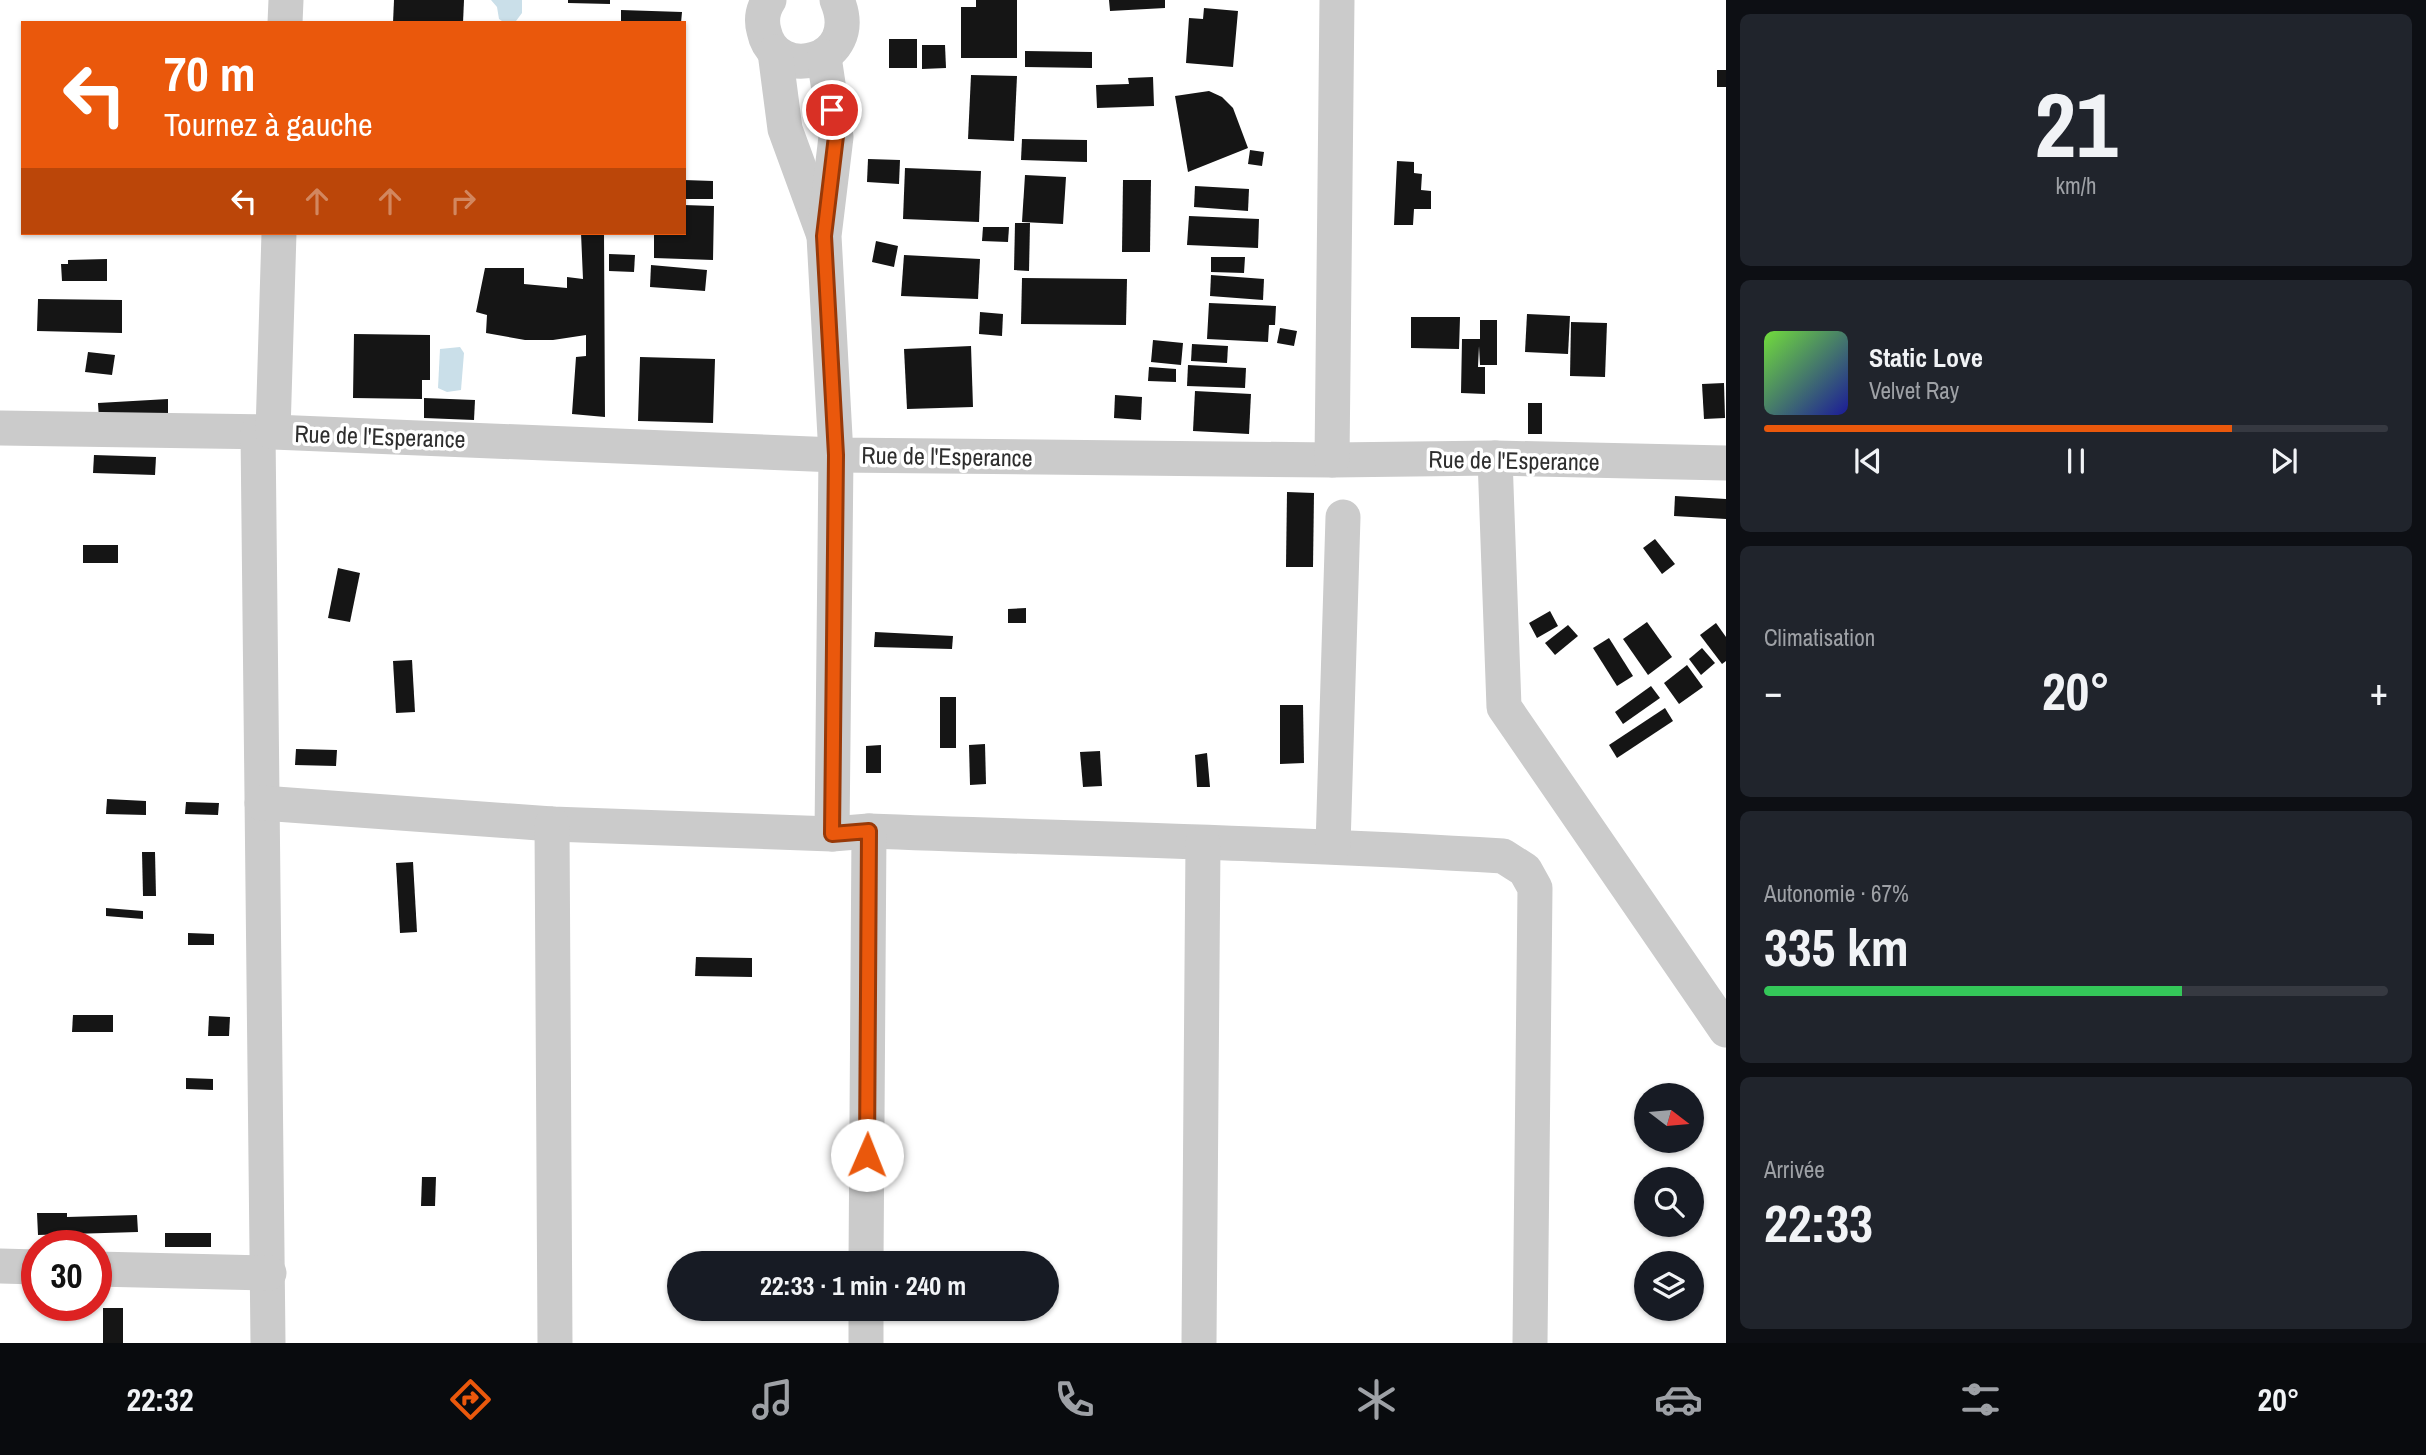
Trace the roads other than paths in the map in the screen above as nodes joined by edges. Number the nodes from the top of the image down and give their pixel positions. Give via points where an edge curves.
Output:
1 (286, 0) edge
2 (769, 0) edge
3 (837, 0) edge
4 (1337, 0) edge
5 (285, 21) edge
6 (775, 52) junction
7 (824, 57) junction
8 (279, 235) edge
9 (824, 236) junction
10 (0, 428) edge
11 (265, 432) junction
12 (836, 455) junction
13 (1495, 458) junction
14 (1332, 460) junction
15 (1726, 463) edge
16 (1343, 517) dead end
17 (262, 803) junction
18 (552, 824) junction
19 (869, 831) junction
20 (832, 834) junction
21 (1203, 844) junction
22 (1333, 846) junction
23 (1726, 1030) edge
24 (866, 1251) edge
25 (0, 1266) edge
26 (21, 1267) edge
27 (112, 1269) edge
28 (269, 1273) junction
29 (866, 1321) edge
30 (268, 1343) edge
31 (555, 1343) edge
32 (866, 1343) edge
33 (1199, 1343) edge
34 (1530, 1343) edge

1 - 5 street
2 - 6 street via 762,22 765,39
3 - 7 street via 843,30
4 - 14 street
6 - 7 street via 799,63
6 - 9 street via 785,130
7 - 9 street via 836,136
8 - 11 street
9 - 12 street
10 - 11 street, Rue de l'Esperance
11 - 12 street, Rue de l'Esperance
11 - 17 street
12 - 14 street, Rue de l'Esperance
12 - 20 street
13 - 14 street, Rue de l'Esperance
13 - 15 street, Rue de l'Esperance
13 - 23 street via 1504,707
16 - 22 street
17 - 18 street
17 - 28 street
18 - 20 street
18 - 31 street
19 - 20 street
19 - 21 street
19 - 24 street
21 - 22 street
21 - 33 street
22 - 34 street via 1503,856 1525,870 1535,888
25 - 26 street
27 - 28 street
28 - 30 street
29 - 32 street

